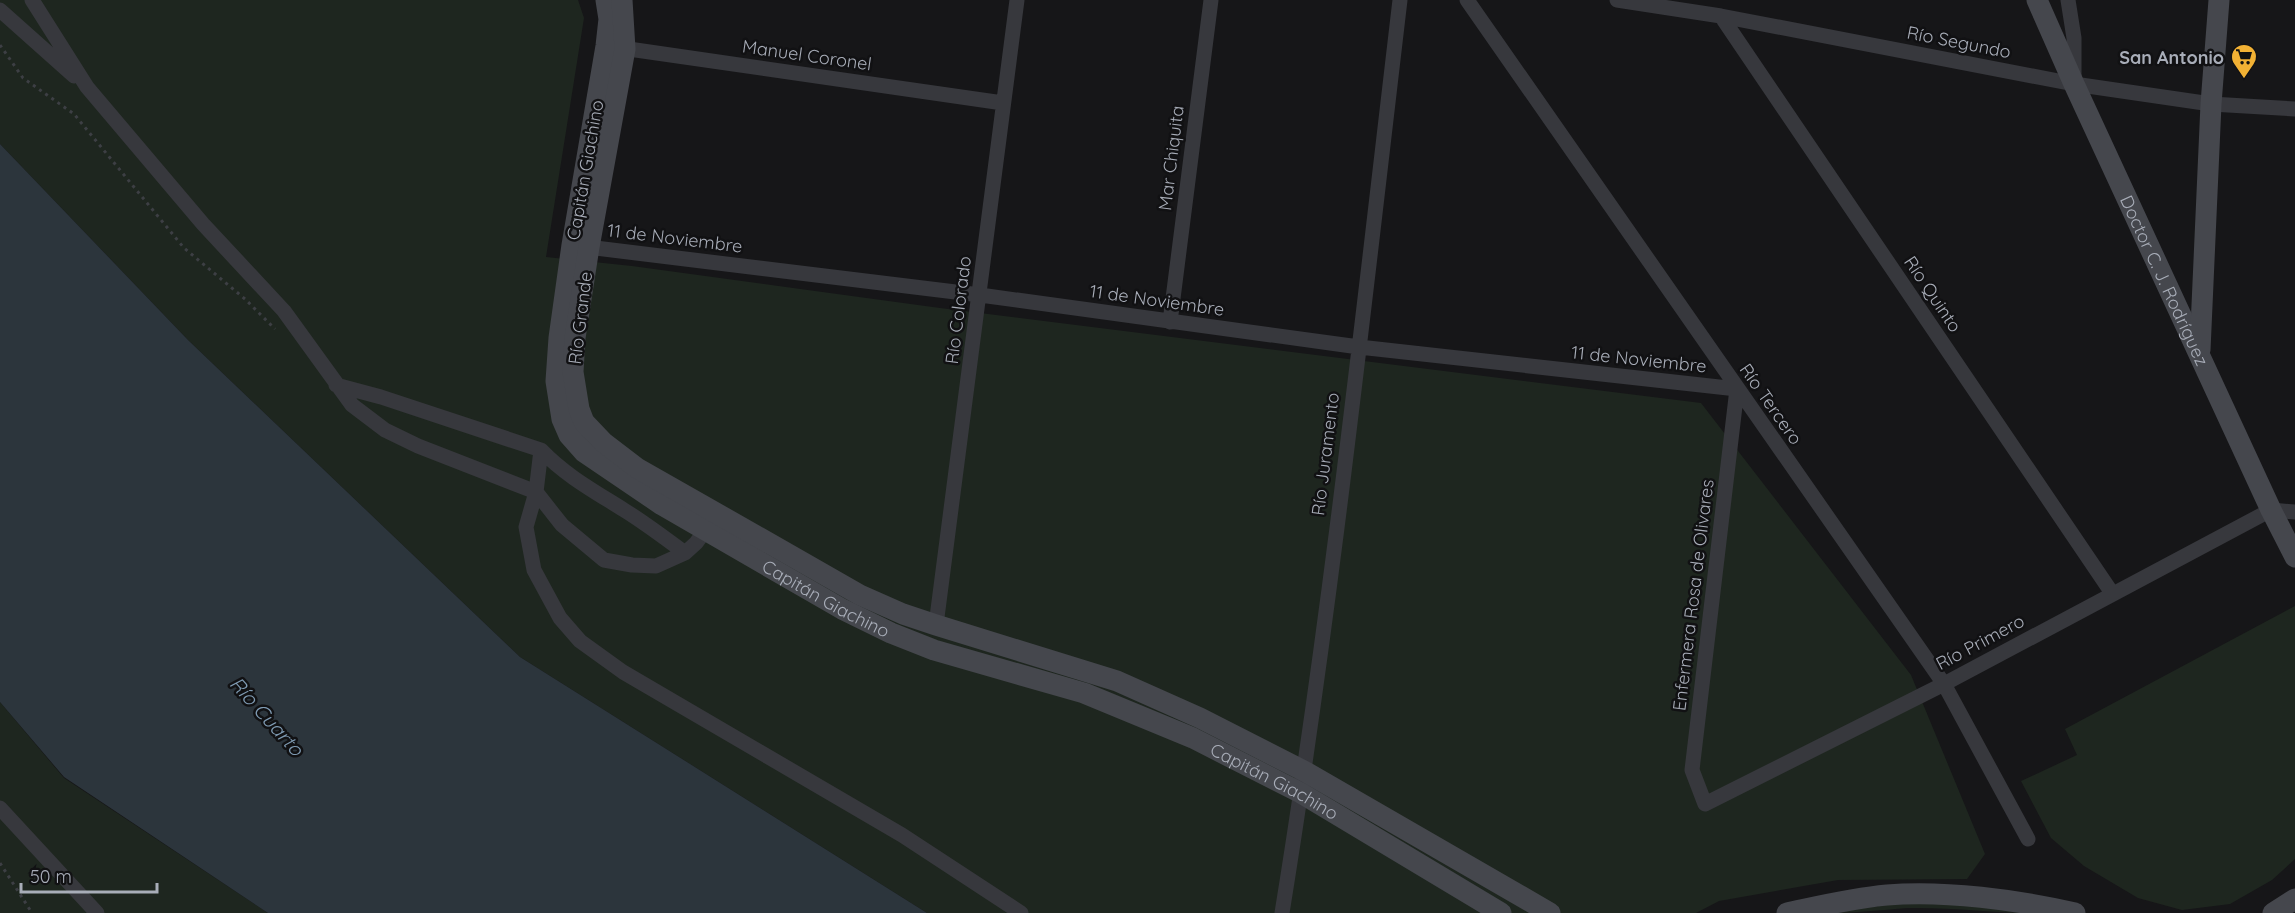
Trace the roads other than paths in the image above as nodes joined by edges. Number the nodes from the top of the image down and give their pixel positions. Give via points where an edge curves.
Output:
1 (32, 0) edge
2 (606, 0) edge
3 (622, 0) edge
4 (632, 0) edge
5 (1017, 0) edge
6 (1211, 0) edge
7 (1400, 0) edge
8 (1467, 0) edge
9 (1617, 0) edge
10 (2037, 0) edge
11 (2068, 0) edge
12 (2219, 0) edge
13 (1643, 2) edge
14 (0, 10) edge
15 (1721, 16) junction
16 (616, 47) junction
17 (2074, 84) junction
18 (87, 87) junction
19 (1003, 103) junction
20 (2211, 104) junction
21 (2295, 109) edge
22 (581, 246) junction
23 (980, 295) junction
24 (1170, 322) junction
25 (1359, 347) junction
26 (2199, 354) junction
27 (336, 385) junction
28 (1737, 389) junction
29 (584, 422) joint
30 (541, 450) junction
31 (536, 492) junction
32 (2271, 510) junction
33 (2295, 512) edge
34 (711, 522) junction
35 (685, 553) junction
36 (2295, 557) edge
37 (2112, 593) junction
38 (936, 626) junction
39 (1944, 684) junction
40 (1304, 771) junction
41 (1301, 793) junction
42 (1705, 804) joint
43 (0, 808) edge
44 (2028, 839) dead end
45 (2295, 899) edge
46 (97, 913) edge
47 (1021, 913) edge
48 (1282, 913) edge
49 (1501, 913) edge
50 (1550, 913) edge
51 (1787, 913) edge
52 (2075, 913) edge
53 (2272, 913) edge

1 - 18 street
2 - 16 main road
3 - 16 main road
4 - 16 street, Río Grande
5 - 19 street, Río Colorado
6 - 24 street, Mar Chiquita
7 - 25 street, Río Juramento
8 - 28 street, Río Tercero
9 - 13 street, Río Segundo
10 - 17 main road, Doctor C. J. Rodríguez
11 - 17 street via 2074,38
12 - 20 main road
13 - 15 street, Río Segundo
14 - 18 street
15 - 17 street, Río Segundo
15 - 37 street, Río Quinto
16 - 19 street, Manuel Coronel
16 - 22 main road, Río Grande
17 - 20 street, Río Segundo
17 - 26 main road, Doctor C. J. Rodríguez
18 - 27 street via 202,224 284,311
19 - 23 street, Río Colorado
20 - 21 street, Río Segundo
20 - 26 main road
22 - 23 street, 11 de Noviembre
22 - 29 main road, Río Grande via 573,372
22 - 34 main road, Capitán Giachino via 559,338 556,381 558,403 569,435 584,452 662,505
23 - 24 street, 11 de Noviembre
23 - 38 street, Río Colorado
24 - 25 street, 11 de Noviembre
25 - 28 street, 11 de Noviembre
25 - 40 street, Río Juramento
26 - 32 main road, Doctor C. J. Rodríguez
27 - 30 street
27 - 31 street via 352,405 386,430
28 - 39 street, Río Tercero
28 - 42 street, Enfermera Rosa de Olivares via 1692,770
29 - 34 main road, Capitán Giachino via 603,442
30 - 31 street
30 - 35 street via 577,482
31 - 35 street via 562,525 604,560 656,566
31 - 47 street via 525,527 534,570 560,618 580,641 623,672 902,835
32 - 33 street
32 - 36 main road, Doctor C. J. Rodríguez
32 - 37 street, Río Primero
34 - 35 street
34 - 38 main road, Capitán Giachino via 860,595
34 - 41 main road, Capitán Giachino via 842,609 891,633 934,650 1093,697 1193,738
37 - 39 street, Río Primero
38 - 40 main road, Capitán Giachino via 1117,681
39 - 42 street, Río Primero
39 - 44 street, Río Tercero
40 - 41 street, Río Juramento
40 - 50 main road, Capitán Giachino
41 - 48 street, Río Juramento
41 - 49 main road, Capitán Giachino
43 - 46 street
45 - 53 main road
51 - 52 main road via 1888,895 1944,895

